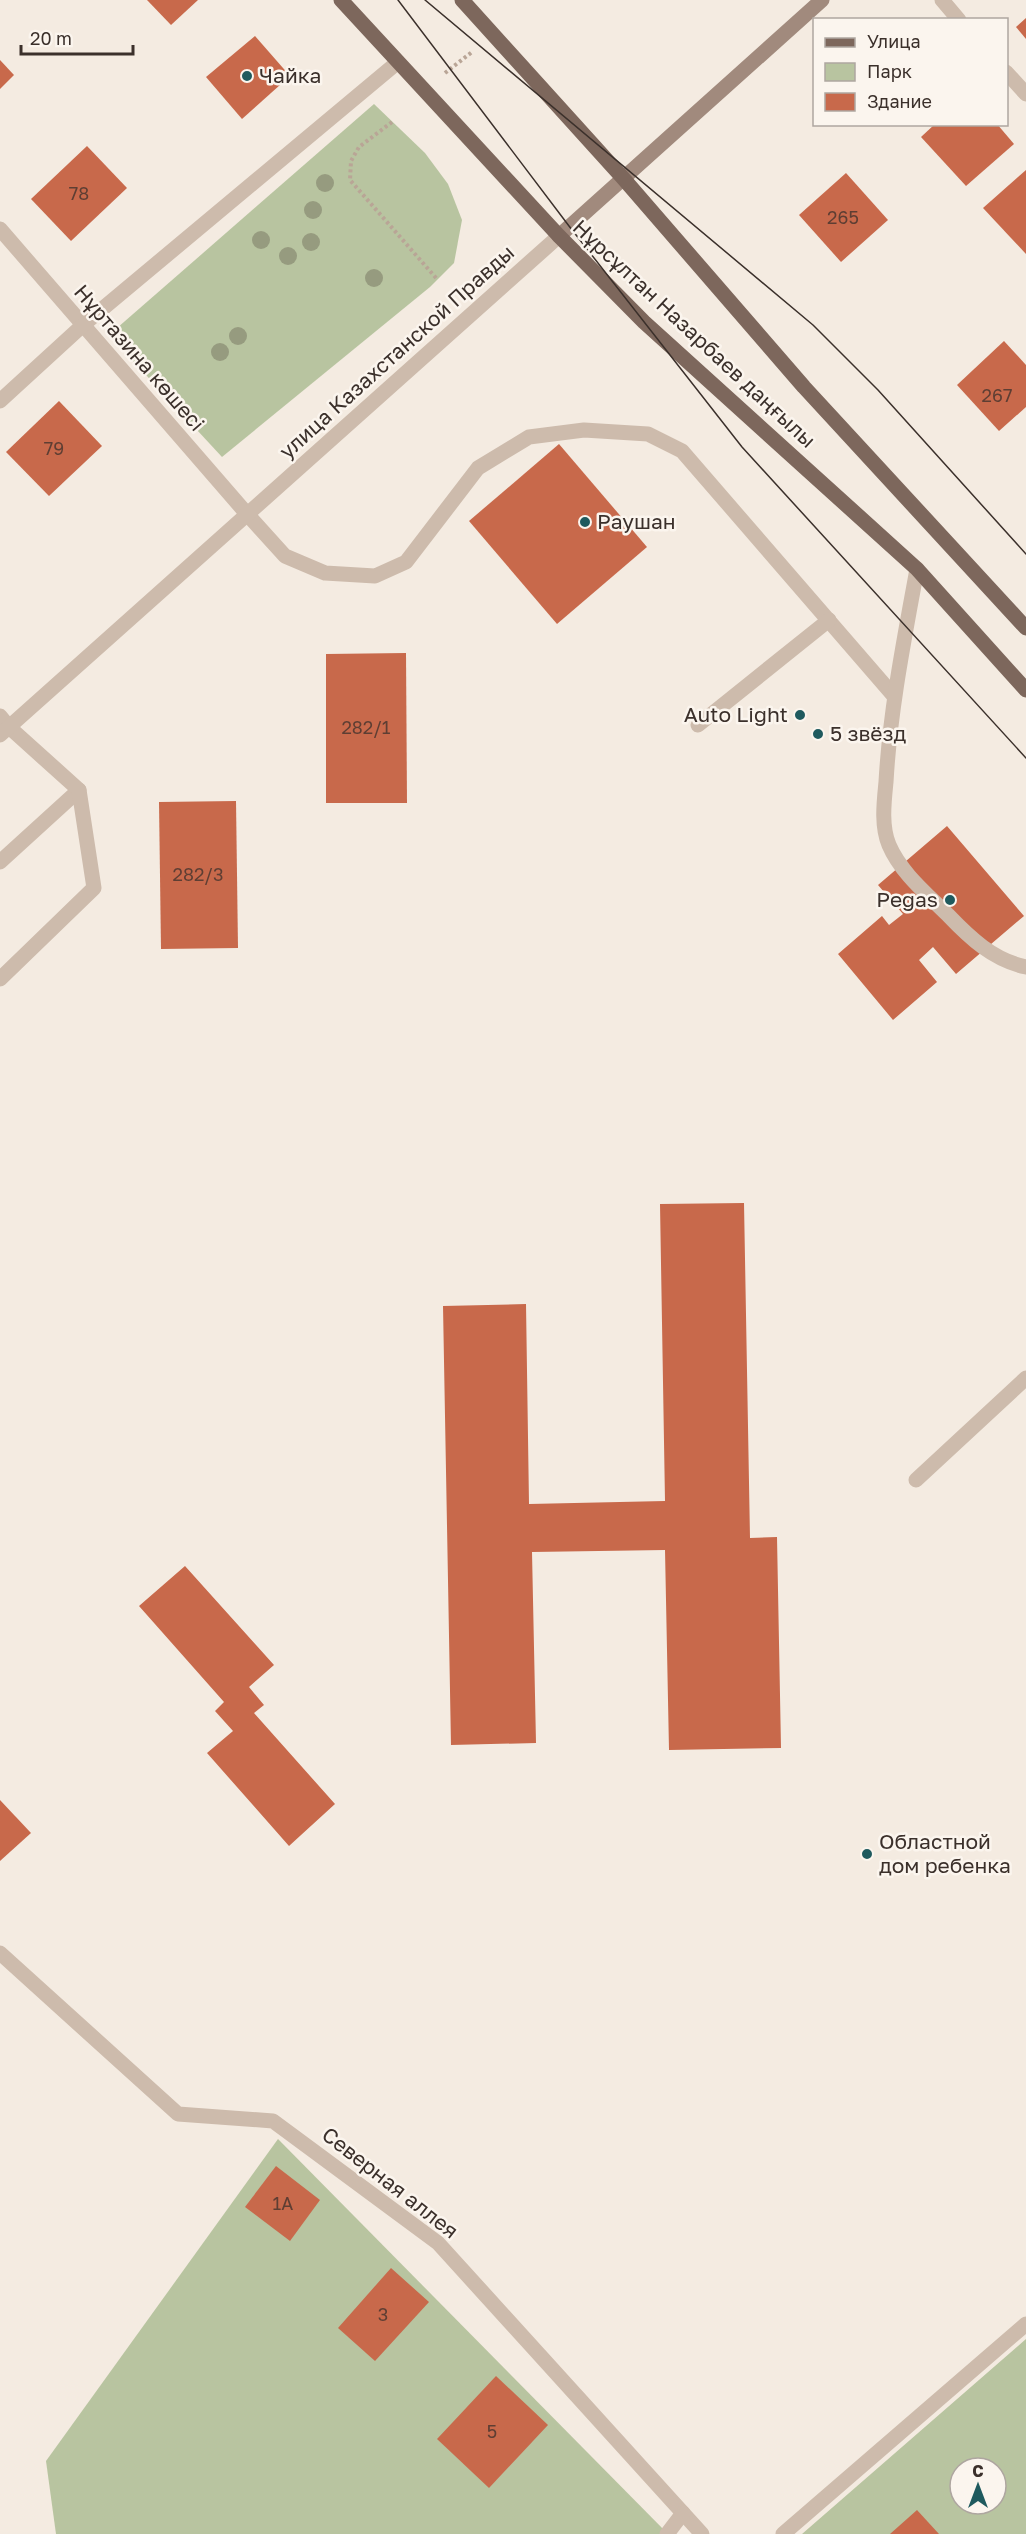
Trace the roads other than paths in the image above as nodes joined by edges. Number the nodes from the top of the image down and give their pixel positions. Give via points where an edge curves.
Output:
1 (341, 0) edge
2 (462, 0) edge
3 (822, 0) edge
4 (942, 0) edge
5 (957, 18) edge
6 (398, 62) junction
7 (1008, 74) edge
8 (1026, 94) edge
9 (623, 178) junction
10 (0, 229) edge
11 (559, 236) junction
12 (83, 325) junction
13 (0, 401) edge
14 (247, 514) junction
15 (917, 569) junction
16 (830, 620) junction
17 (1026, 628) edge
18 (1026, 690) edge
19 (894, 696) junction
20 (698, 725) dead end
21 (3, 726) edge
22 (79, 790) junction
23 (0, 862) edge
24 (1026, 967) edge
25 (0, 979) edge
26 (1026, 1378) edge
27 (916, 1480) dead end
28 (0, 1953) edge
29 (1026, 2324) edge
30 (683, 2513) junction
31 (667, 2534) edge
32 (702, 2534) edge
33 (783, 2534) edge

1 - 6 main road, Нұрсұлтан Назарбаев даңғылы
2 - 9 main road, Нұрсұлтан Назарбаев даңғылы
3 - 9 main road, улица Казахстанской Правды
4 - 5 street
6 - 11 main road, Нұрсұлтан Назарбаев даңғылы
6 - 12 street
7 - 8 street
9 - 11 main road, улица Казахстанской Правды
9 - 17 main road, Нұрсұлтан Назарбаев даңғылы via 804,387
10 - 12 street, Нұртазина көшесі
11 - 14 street, улица Казахстанской Правды
11 - 15 main road, Нұрсұлтан Назарбаев даңғылы via 644,322
12 - 13 street
12 - 14 street, Нұртазина көшесі
14 - 16 street, Нұртазина көшесі via 285,556 325,573 375,576 406,562 478,468 529,437 584,430 648,434 682,451
14 - 21 street, улица Казахстанской Правды
15 - 18 main road, Нұрсұлтан Назарбаев даңғылы
15 - 19 street
16 - 19 street, Нұртазина көшесі
16 - 20 street
19 - 24 street via 884,822 889,845 905,871 976,944
21 - 22 street
22 - 23 street
22 - 25 street via 94,888
26 - 27 street
28 - 30 street, Северная аллея via 178,2114 273,2121 438,2242
29 - 33 street
30 - 31 street
30 - 32 street, Северная аллея

